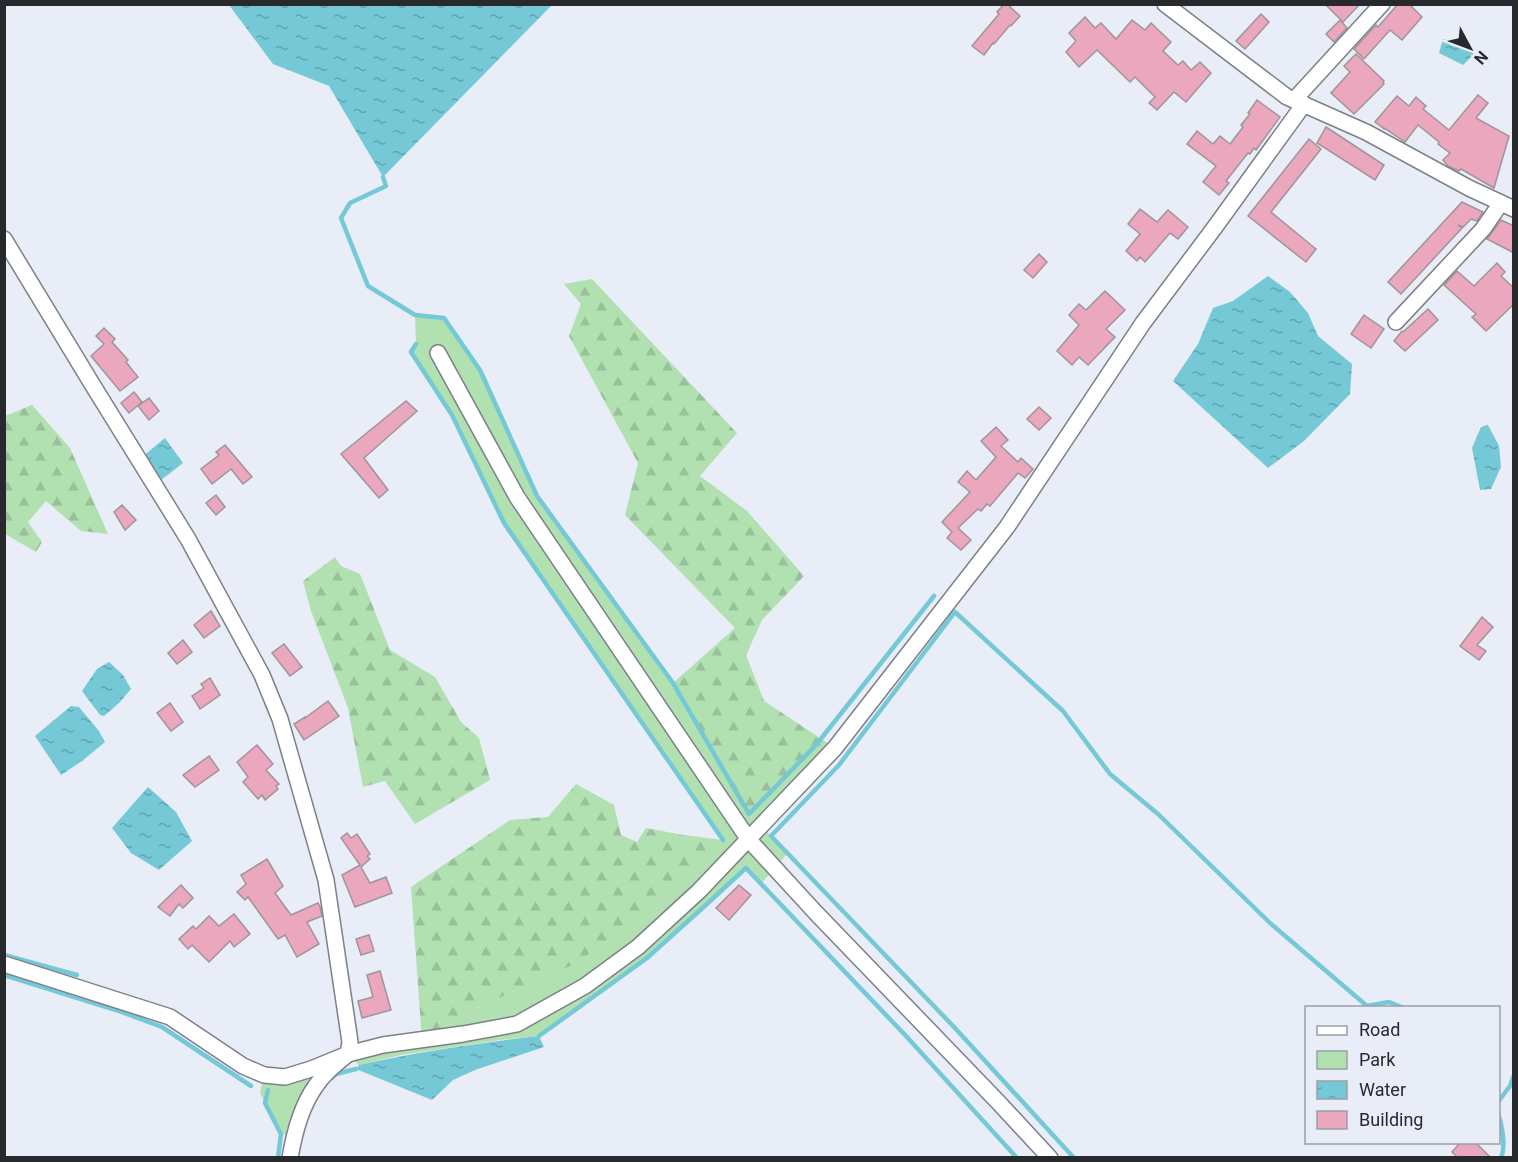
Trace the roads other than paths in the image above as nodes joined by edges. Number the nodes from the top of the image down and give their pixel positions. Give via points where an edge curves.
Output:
1 (1165, 4) edge
2 (1382, 4) edge
3 (1299, 102) junction
4 (1507, 206) edge
5 (4, 239) edge
6 (1396, 322) dead end
7 (438, 353) dead end
8 (749, 840) junction
9 (4, 964) edge
10 (348, 1054) junction
11 (290, 1158) edge
12 (1050, 1158) edge

1 - 3 street via 1287,97
2 - 3 street
3 - 4 street via 1366,132
3 - 8 street via 1006,527 835,748
4 - 6 street
5 - 10 street via 188,539 262,675 280,719 326,880 350,1042
7 - 8 street via 517,497
8 - 10 street via 638,947 585,986 517,1024 383,1044
8 - 12 street
9 - 10 street via 170,1017 243,1066 264,1075 285,1077
10 - 11 street via 314,1087 294,1136

